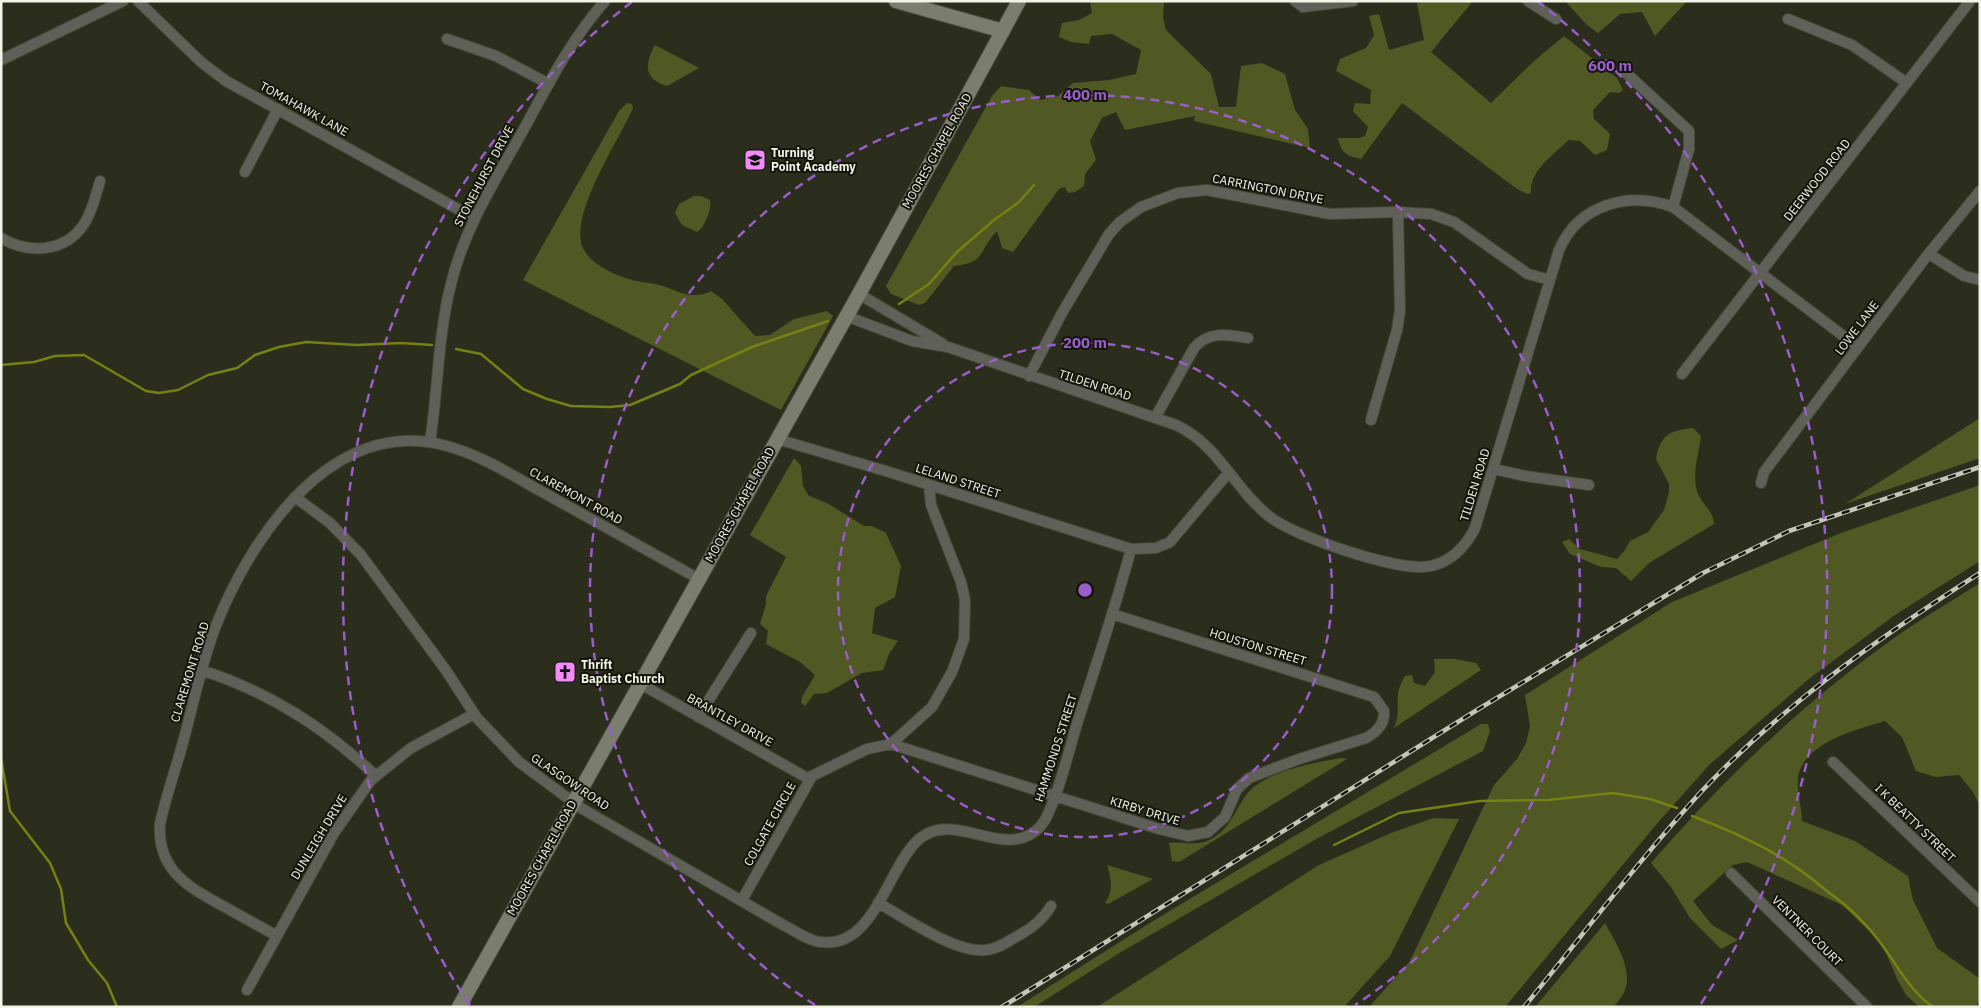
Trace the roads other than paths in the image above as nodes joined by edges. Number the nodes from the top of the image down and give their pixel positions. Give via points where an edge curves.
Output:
1 (122, 1) edge
2 (138, 1) edge
3 (605, 1) edge
4 (896, 1) edge
5 (1019, 1) edge
6 (1294, 1) edge
7 (1353, 1) edge
8 (1528, 1) edge
9 (1970, 1) edge
10 (1556, 19) dead end
11 (1788, 19) dead end
12 (1003, 31) junction
13 (447, 39) dead end
14 (1, 60) edge
15 (1625, 72) dead end
16 (1907, 83) junction
17 (549, 84) junction
18 (278, 109) junction
19 (245, 172) dead end
20 (100, 181) dead end
21 (1980, 191) edge
22 (1673, 207) junction
23 (1398, 212) junction
24 (474, 218) junction
25 (1, 238) edge
26 (1929, 254) junction
27 (1761, 273) junction
28 (1550, 280) junction
29 (1980, 280) edge
30 (859, 294) junction
31 (846, 316) junction
32 (1248, 338) dead end
33 (948, 347) junction
34 (1858, 347) junction
35 (1682, 374) dead end
36 (1029, 376) junction
37 (1155, 418) junction
38 (1371, 420) dead end
39 (777, 439) junction
40 (430, 442) junction
41 (1494, 469) junction
42 (1229, 472) junction
43 (1761, 484) dead end
44 (929, 485) junction
45 (1590, 485) dead end
46 (295, 497) junction
47 (1131, 549) junction
48 (699, 579) junction
49 (1112, 614) junction
50 (751, 633) dead end
51 (201, 670) junction
52 (638, 686) junction
53 (474, 714) junction
54 (1384, 716) joint
55 (698, 717) junction
56 (891, 744) junction
57 (1834, 762) dead end
58 (376, 776) junction
59 (809, 779) junction
60 (1054, 796) junction
61 (573, 802) junction
62 (1732, 873) dead end
63 (742, 900) junction
64 (1980, 902) edge
65 (878, 903) junction
66 (1051, 906) dead end
67 (276, 936) junction
68 (834, 941) joint
69 (247, 990) dead end
70 (459, 1007) edge
71 (1866, 1007) edge

1 - 14 street
2 - 18 street, TOMAHAWK LANE via 201,62
3 - 17 street, STONEHURST DRIVE via 578,34
4 - 12 main road
5 - 12 main road, MOORES CHAPEL ROAD
6 - 7 street via 1303,7
8 - 10 street
9 - 16 street, DEERWOOD ROAD
11 - 16 street via 1852,45
12 - 30 main road, MOORES CHAPEL ROAD
13 - 17 street via 496,56
15 - 22 street via 1689,131 1689,149
16 - 27 street, DEERWOOD ROAD
17 - 24 street, STONEHURST DRIVE
18 - 19 street
18 - 24 street, TOMAHAWK LANE
20 - 25 street via 84,224 64,242 32,249
21 - 26 street, LOWE LANE
22 - 27 street, TILDEN ROAD
22 - 28 street, TILDEN ROAD via 1646,200 1625,200 1590,213 1574,226 1563,242
23 - 28 street, CARRINGTON DRIVE via 1431,214 1454,222 1518,268
23 - 36 street, CARRINGTON DRIVE via 1318,212 1208,190 1153,200 1125,218 1104,240
23 - 38 street via 1400,311
24 - 40 street, STONEHURST DRIVE via 450,285
26 - 29 street via 1964,276
26 - 34 street, LOWE LANE
27 - 34 street, TILDEN ROAD
27 - 35 street, DEERWOOD ROAD
28 - 41 street, TILDEN ROAD
30 - 31 main road, MOORES CHAPEL ROAD
30 - 33 street, TILDEN ROAD
31 - 33 street, TILDEN ROAD via 912,341
31 - 39 main road, MOORES CHAPEL ROAD
32 - 37 street via 1214,334 1198,344
33 - 36 street, TILDEN ROAD
34 - 43 street, LOWE LANE via 1764,472
36 - 37 street, TILDEN ROAD
37 - 42 street, TILDEN ROAD via 1196,435
39 - 44 street, LELAND STREET
39 - 48 main road, MOORES CHAPEL ROAD
40 - 46 street, CLAREMONT ROAD via 396,443 352,454 324,470
40 - 48 street, CLAREMONT ROAD via 482,459
41 - 42 street, TILDEN ROAD via 1469,540 1443,562 1415,568 1373,558 1287,528 1256,504
41 - 45 street
42 - 47 street via 1170,542 1156,548
44 - 47 street, LELAND STREET
44 - 56 street, COLGATE CIRCLE via 931,505 963,590 965,630 959,656 941,692 922,717
46 - 51 street, CLAREMONT ROAD via 268,530 239,577 216,626
46 - 53 street, GLASGOW ROAD via 330,522 361,555
47 - 49 street, HAMMONDS STREET
48 - 52 main road, MOORES CHAPEL ROAD
49 - 54 street, HOUSTON STREET via 1365,693 1379,700
49 - 60 street, HAMMONDS STREET
50 - 55 street
51 - 58 street via 243,685 297,712 340,743
51 - 67 street, CLAREMONT ROAD via 160,824 163,852 174,873 186,885
52 - 55 street, BRANTLEY DRIVE via 646,687
52 - 61 main road, MOORES CHAPEL ROAD
53 - 58 street, DUNLEIGH DRIVE via 411,748
53 - 61 street, GLASGOW ROAD via 519,762
54 - 60 street, KIRBY DRIVE via 1378,730 1366,738 1249,778 1237,789 1225,817 1201,835 1177,834
55 - 59 street, BRANTLEY DRIVE
56 - 59 street, COLGATE CIRCLE via 867,749
56 - 60 street, KIRBY DRIVE
57 - 64 street, I K BEATTY STREET
58 - 67 street, DUNLEIGH DRIVE via 341,821
59 - 63 street, COLGATE CIRCLE
60 - 65 street, HAMMONDS STREET via 1044,820 1033,834 1026,837 1005,839 943,829 924,836 910,850
61 - 63 street, GLASGOW ROAD
61 - 70 main road, MOORES CHAPEL ROAD
62 - 71 street, VENTNER COURT
63 - 68 street, GLASGOW ROAD via 806,937 815,941
65 - 66 street via 959,948 976,950 996,948 1025,932 1040,922
65 - 68 street, HAMMONDS STREET via 856,932
67 - 69 street, DUNLEIGH DRIVE

